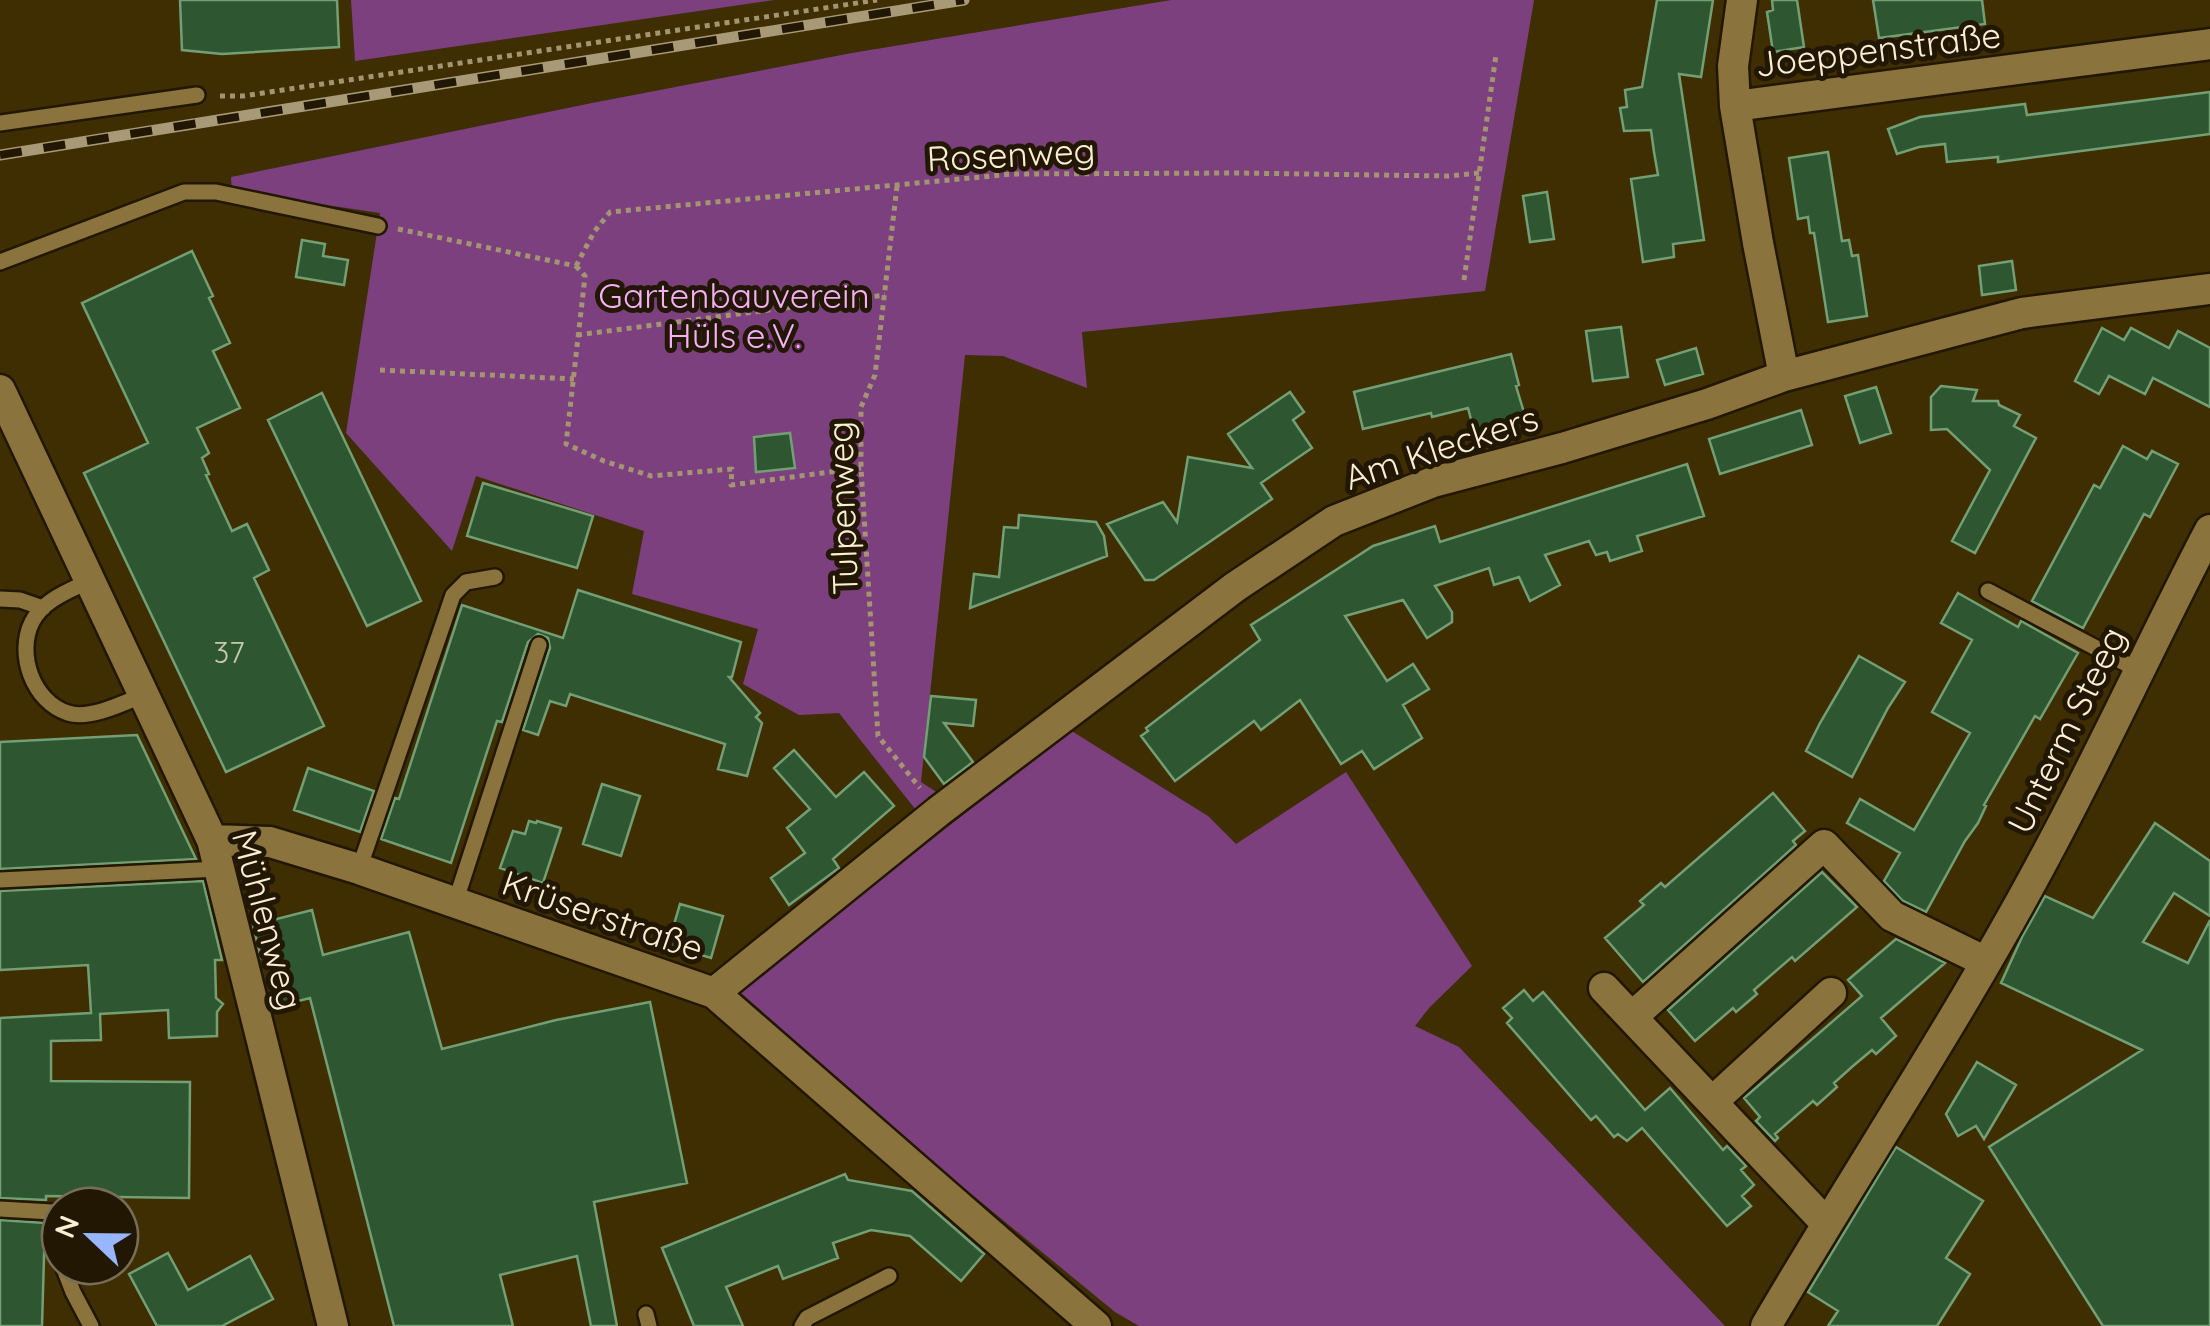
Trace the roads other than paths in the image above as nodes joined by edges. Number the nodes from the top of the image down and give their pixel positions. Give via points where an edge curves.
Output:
1 (1742, 0) edge
2 (2210, 44) edge
3 (197, 95) road end
4 (1735, 106) junction
5 (0, 123) edge
6 (378, 226) road end
7 (0, 262) edge
8 (2210, 289) edge
9 (1784, 376) junction
10 (0, 390) edge
11 (2210, 530) edge
12 (495, 577) dead end
13 (89, 582) junction
14 (1988, 591) dead end
15 (0, 599) edge
16 (43, 608) junction
17 (538, 645) dead end
18 (2138, 670) junction
19 (143, 695) junction
20 (215, 854) junction
21 (360, 869) junction
22 (0, 880) edge
23 (455, 903) junction
24 (1986, 962) junction
25 (1604, 988) dead end
26 (714, 993) junction
27 (1832, 993) dead end
28 (1632, 1017) junction
29 (1712, 1102) junction
30 (0, 1209) edge
31 (40, 1211) edge
32 (1826, 1224) junction
33 (890, 1276) dead end
34 (71, 1286) edge
35 (321, 1321) edge
36 (91, 1326) edge
37 (802, 1326) edge
38 (1096, 1326) edge
39 (1766, 1326) edge

1 - 4 street
2 - 4 street, Joeppenstraße
3 - 5 lane
4 - 9 street
6 - 7 lane via 216,192 184,192
8 - 9 street, Am Kleckers via 2022,312
9 - 26 street, Am Kleckers via 1433,482 1334,521 1235,587 939,811
10 - 13 street, Mühlenweg
11 - 18 street, Unterm Steeg
12 - 21 lane via 466,582 453,595
13 - 16 lane
13 - 19 street, Mühlenweg
14 - 18 lane
15 - 16 lane
16 - 19 lane via 27,645 30,678 46,700 70,714 114,708
17 - 23 lane
18 - 24 street, Unterm Steeg
19 - 20 street, Mühlenweg
20 - 21 street, Krüserstraße via 270,842
20 - 22 lane
20 - 35 street, Mühlenweg
21 - 23 street, Krüserstraße
23 - 26 street, Krüserstraße
24 - 28 street via 1892,916 1824,845
24 - 32 street, Unterm Steeg
25 - 28 street
26 - 38 street, Krüserstraße
27 - 29 street
28 - 29 street
29 - 32 street
30 - 31 lane
32 - 39 street, Unterm Steeg
33 - 37 lane
34 - 36 lane

